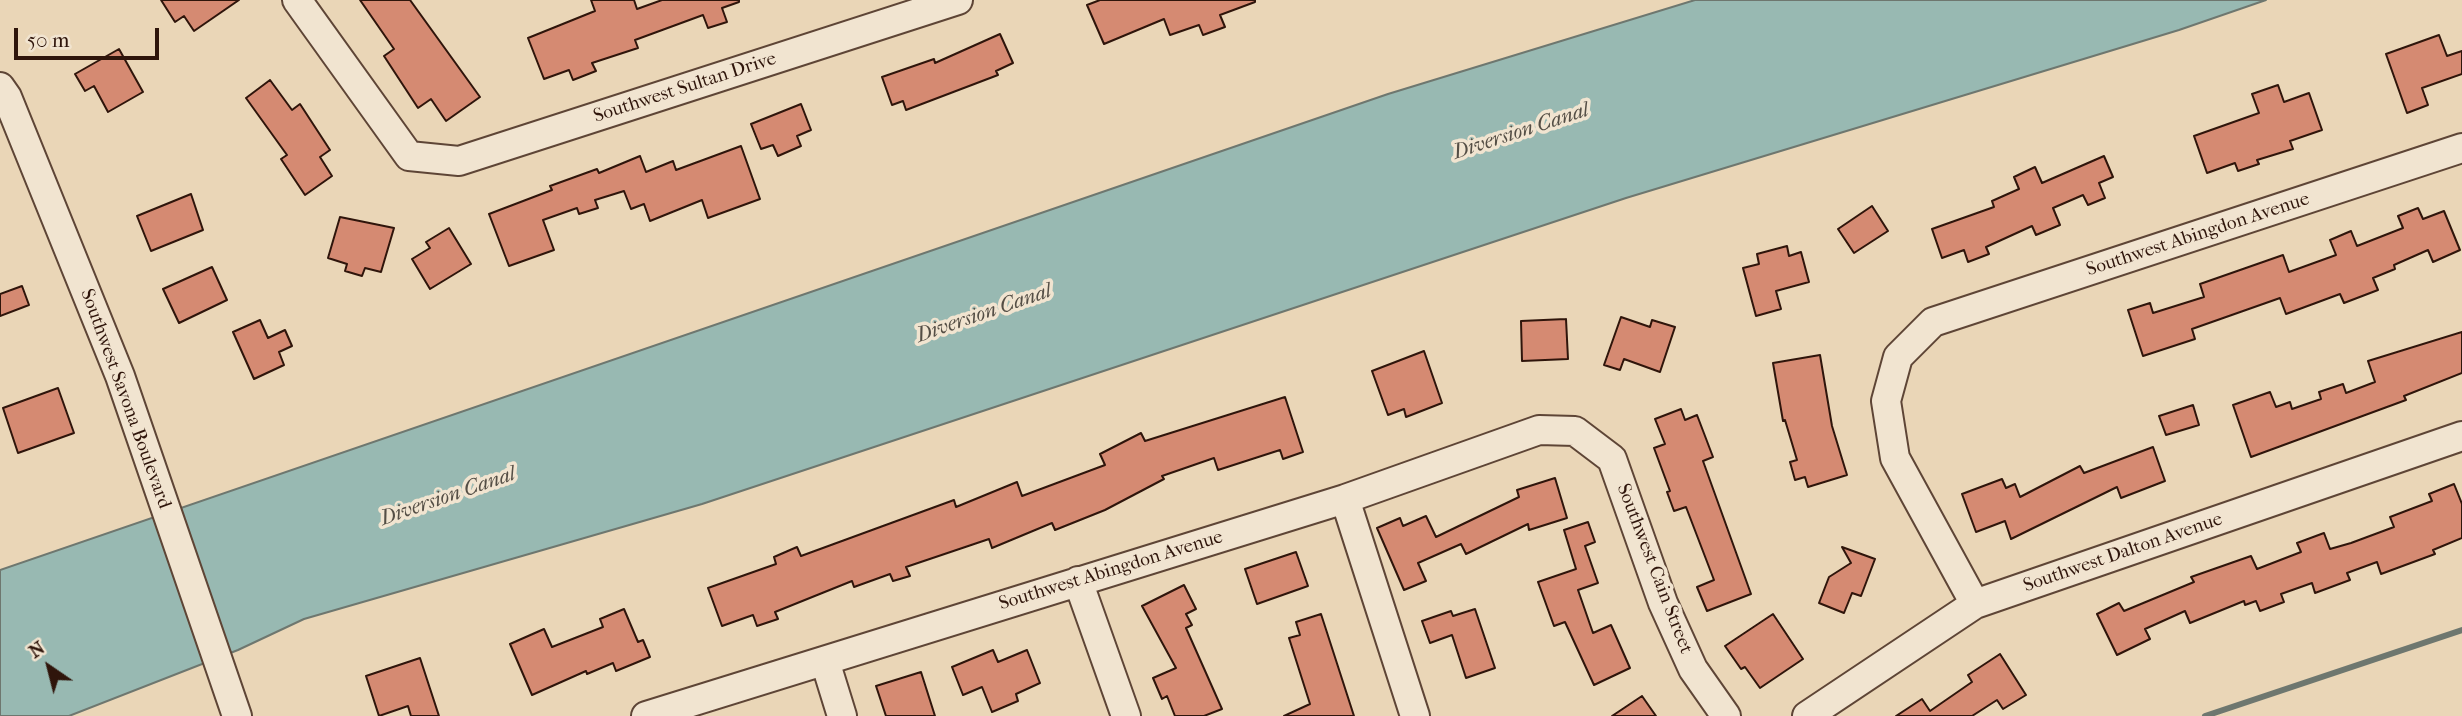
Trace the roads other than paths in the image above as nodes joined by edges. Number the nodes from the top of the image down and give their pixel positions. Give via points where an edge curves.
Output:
1 (297, 0) edge
2 (958, 0) edge
3 (0, 87) edge
4 (2462, 148) edge
5 (1575, 431) joint
6 (2462, 436) edge
7 (1345, 499) junction
8 (1078, 581) junction
9 (1975, 604) junction
10 (825, 661) junction
11 (237, 716) edge
12 (646, 716) edge
13 (842, 716) edge
14 (1126, 716) edge
15 (1415, 716) edge
16 (1726, 716) edge
17 (1807, 716) edge

1 - 2 street, Southwest Sultan Drive via 409,156 459,161
3 - 11 street, Southwest Savona Boulevard via 120,376
4 - 9 street, Southwest Abingdon Avenue via 1933,322 1898,357 1886,401 1895,458
5 - 7 street, Southwest Abingdon Avenue via 1539,430
5 - 16 street, Southwest Cain Street via 1612,459 1663,603 1693,669
6 - 9 street, Southwest Dalton Avenue
7 - 8 street, Southwest Abingdon Avenue
7 - 15 street
8 - 10 street, Southwest Abingdon Avenue
8 - 14 street
9 - 17 street, Southwest Dalton Avenue
10 - 12 street, Southwest Abingdon Avenue
10 - 13 street

